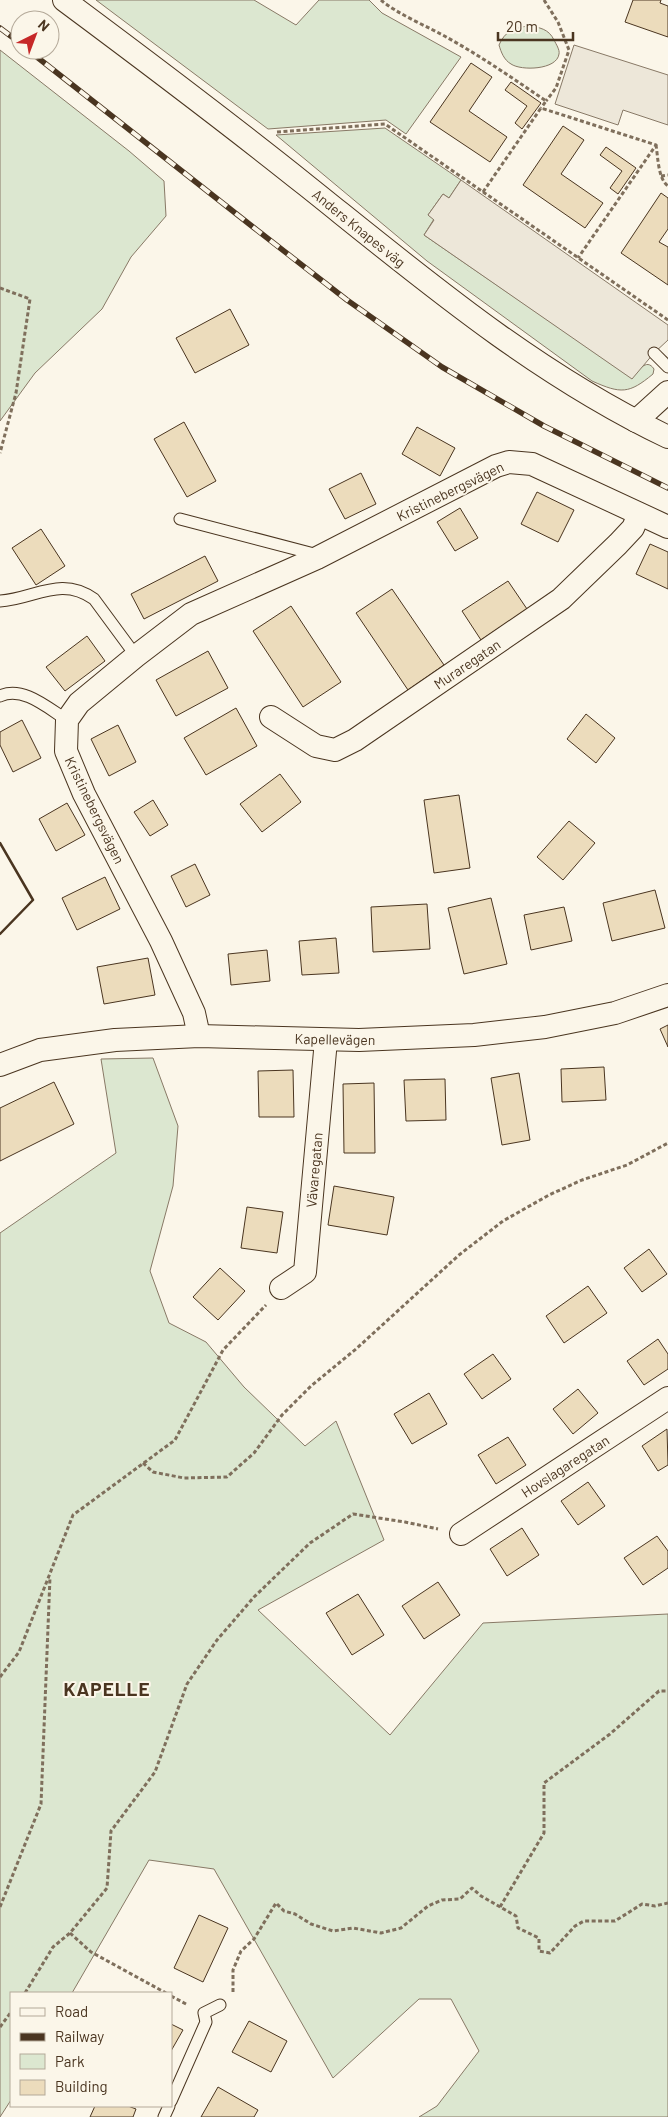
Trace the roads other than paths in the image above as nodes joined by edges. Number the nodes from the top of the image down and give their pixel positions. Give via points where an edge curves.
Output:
1 (64, 0) edge
2 (654, 353) dead end
3 (668, 367) edge
4 (668, 392) edge
5 (636, 421) junction
6 (668, 437) edge
7 (639, 514) junction
8 (180, 518) dead end
9 (668, 527) edge
10 (317, 558) junction
11 (0, 602) edge
12 (136, 656) junction
13 (0, 696) edge
14 (272, 718) dead end
15 (67, 720) junction
16 (668, 994) edge
17 (199, 1036) junction
18 (326, 1040) junction
19 (0, 1065) edge
20 (281, 1288) road end
21 (668, 1398) edge
22 (461, 1534) road end
23 (220, 2006) road end
24 (172, 2098) edge

1 - 5 street, Anders Knapes väg via 258,147 479,323 570,384
2 - 3 lane
4 - 5 street
5 - 6 street, Anders Knapes väg
7 - 9 street, Kristinebergsvägen
7 - 10 street, Kristinebergsvägen via 532,464 509,462
7 - 14 street, Muraregatan via 633,528 562,599 355,740 335,750 316,746
8 - 10 lane via 314,554
10 - 12 street, Kristinebergsvägen via 191,614
11 - 12 lane via 54,588 84,592 94,598
12 - 15 street, Kristinebergsvägen via 79,703
13 - 15 lane via 29,696
15 - 17 street, Kristinebergsvägen via 66,751 84,794 161,941 194,1012
16 - 18 street, Kapellevägen via 614,1013 545,1027 426,1038
17 - 18 street, Kapellevägen
17 - 19 street, Kapellevägen via 91,1042 40,1050
18 - 20 street, Vävaregatan via 304,1272
21 - 22 street, Hovslagaregatan
23 - 24 lane via 204,2013 206,2022

